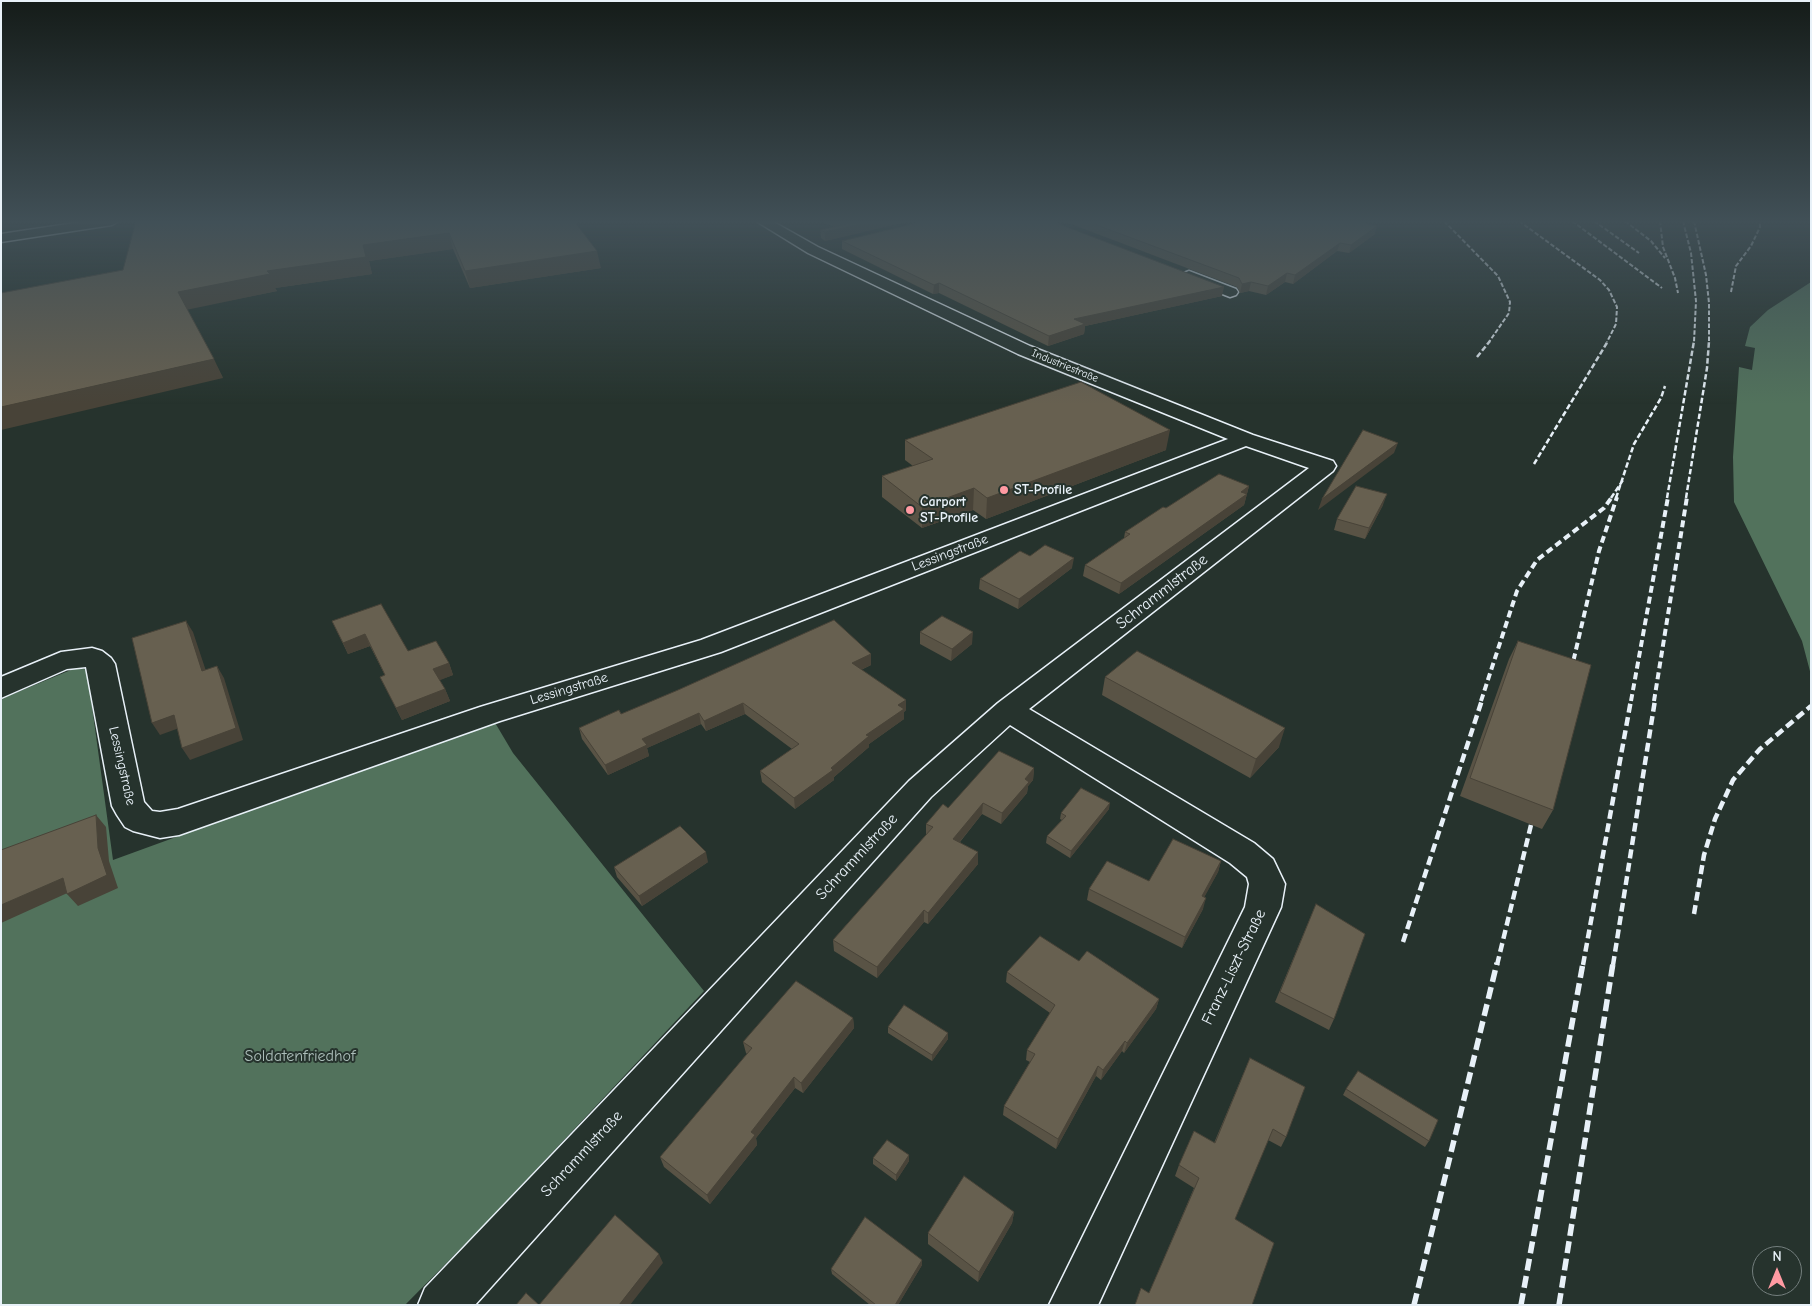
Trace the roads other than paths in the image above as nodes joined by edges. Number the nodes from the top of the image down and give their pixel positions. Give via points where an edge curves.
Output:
1 (880, 282) edge
2 (1204, 282) edge
3 (1230, 292) dead end
4 (1246, 439) junction
5 (1325, 466) joint
6 (1, 688) edge
7 (1008, 710) junction
8 (442, 1305) edge
9 (1073, 1305) edge

1 - 4 street, Industriestraße via 1024,350
2 - 3 street
4 - 5 street, Industriestraße
4 - 6 street, Lessingstraße via 711,646 475,719 179,822 160,825 145,822 137,818 128,806 101,664 92,657 61,661
5 - 7 street, Schrammlstraße
7 - 8 street, Schrammlstraße via 920,789
7 - 9 street, Franz-Liszt-Straße via 1242,853 1261,869 1267,884 1262,907

